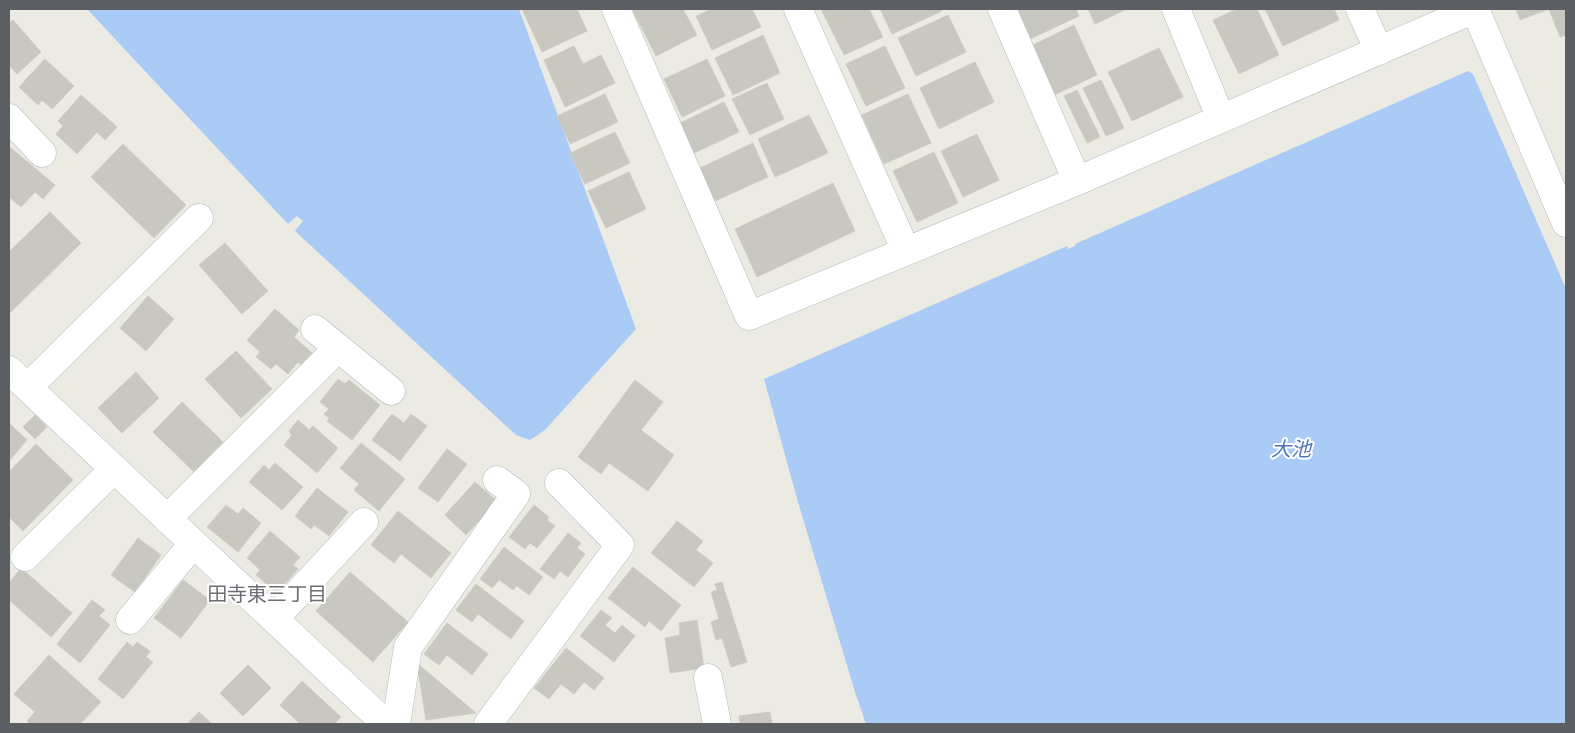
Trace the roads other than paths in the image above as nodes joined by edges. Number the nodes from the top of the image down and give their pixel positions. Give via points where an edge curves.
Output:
1 (616, 9) edge
2 (798, 9) edge
3 (1002, 9) edge
4 (1176, 9) edge
5 (1360, 9) edge
6 (1475, 9) edge
7 (1379, 51) junction
8 (9, 118) edge
9 (1221, 119) junction
10 (42, 152) dead end
11 (1077, 181) junction
12 (198, 218) dead end
13 (1566, 223) edge
14 (906, 251) junction
15 (315, 329) dead end
16 (338, 348) junction
17 (18, 379) edge
18 (391, 391) dead end
19 (114, 469) junction
20 (497, 480) dead end
21 (559, 483) dead end
22 (167, 519) junction
23 (364, 522) dead end
24 (194, 544) junction
25 (25, 557) dead end
26 (274, 619) junction
27 (130, 620) dead end
28 (710, 677) dead end
29 (494, 723) edge
30 (386, 724) edge
31 (396, 724) edge
32 (717, 724) edge

1 - 14 street via 749,316
2 - 14 street
3 - 11 street
4 - 9 street
5 - 7 street
6 - 7 street
6 - 13 street
7 - 9 street
8 - 10 street
9 - 11 street
11 - 14 street
12 - 17 street
15 - 16 street
16 - 18 street
16 - 22 street
17 - 19 street
19 - 22 street
19 - 25 street
20 - 31 street via 516,494 408,648
21 - 29 street via 620,545
22 - 24 street
23 - 26 street
24 - 26 street
24 - 27 street
26 - 30 street
28 - 32 street

